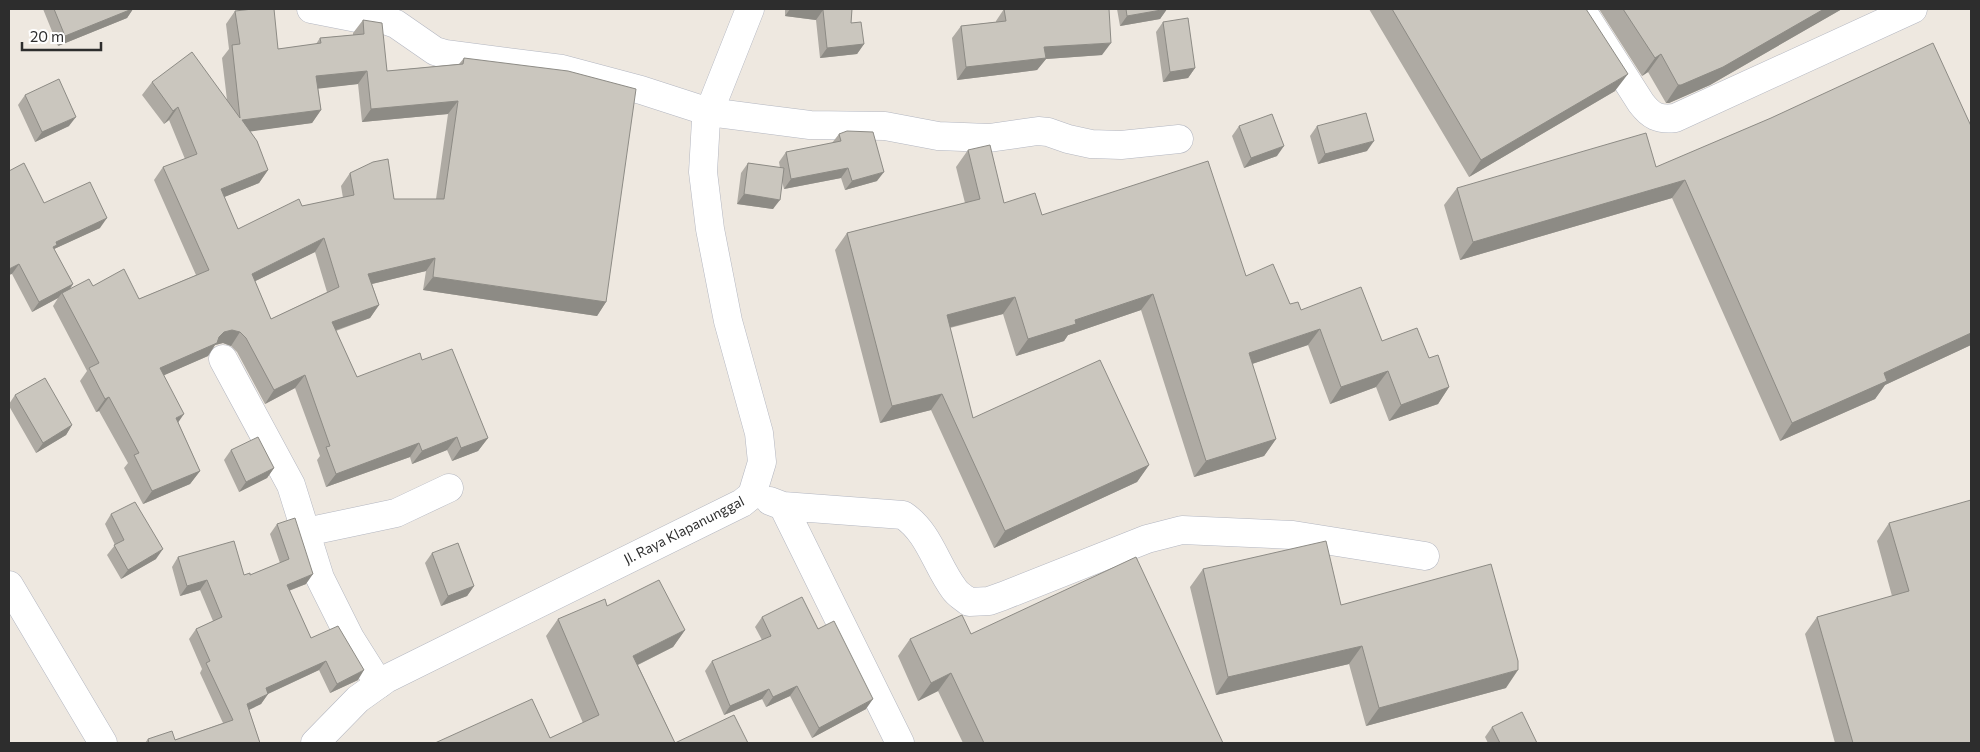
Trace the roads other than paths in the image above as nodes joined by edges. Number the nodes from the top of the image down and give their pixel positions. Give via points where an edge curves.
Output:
1 (311, 9) edge
2 (750, 9) edge
3 (1581, 9) edge
4 (1913, 9) edge
5 (709, 112) junction
6 (1179, 139) dead end
7 (223, 359) dead end
8 (449, 488) dead end
9 (752, 496) junction
10 (783, 506) junction
11 (306, 532) junction
12 (1425, 556) dead end
13 (9, 585) edge
14 (378, 684) junction
15 (103, 743) edge
16 (315, 743) edge
17 (900, 743) edge

1 - 5 street via 372,21 385,20 396,24 435,52 562,69
2 - 5 street, Jl. Raya Klapanunggal
3 - 4 street via 1640,103 1650,115 1663,120 1675,118
5 - 6 street via 810,125 884,126 938,136 989,138 1038,131 1091,144 1121,145
5 - 9 street, Jl. Raya Klapanunggal via 704,172 710,228 728,321 759,433 762,462
7 - 11 street via 291,485
8 - 11 street via 396,513
9 - 10 street
9 - 14 street, Jl. Raya Klapanunggal
10 - 12 street via 903,516 913,522 955,591 969,602 989,601 1147,539 1182,530 1293,534
10 - 17 street
11 - 14 street via 320,578
13 - 15 street
14 - 16 street, Jl. Raya Klapanunggal via 358,699

